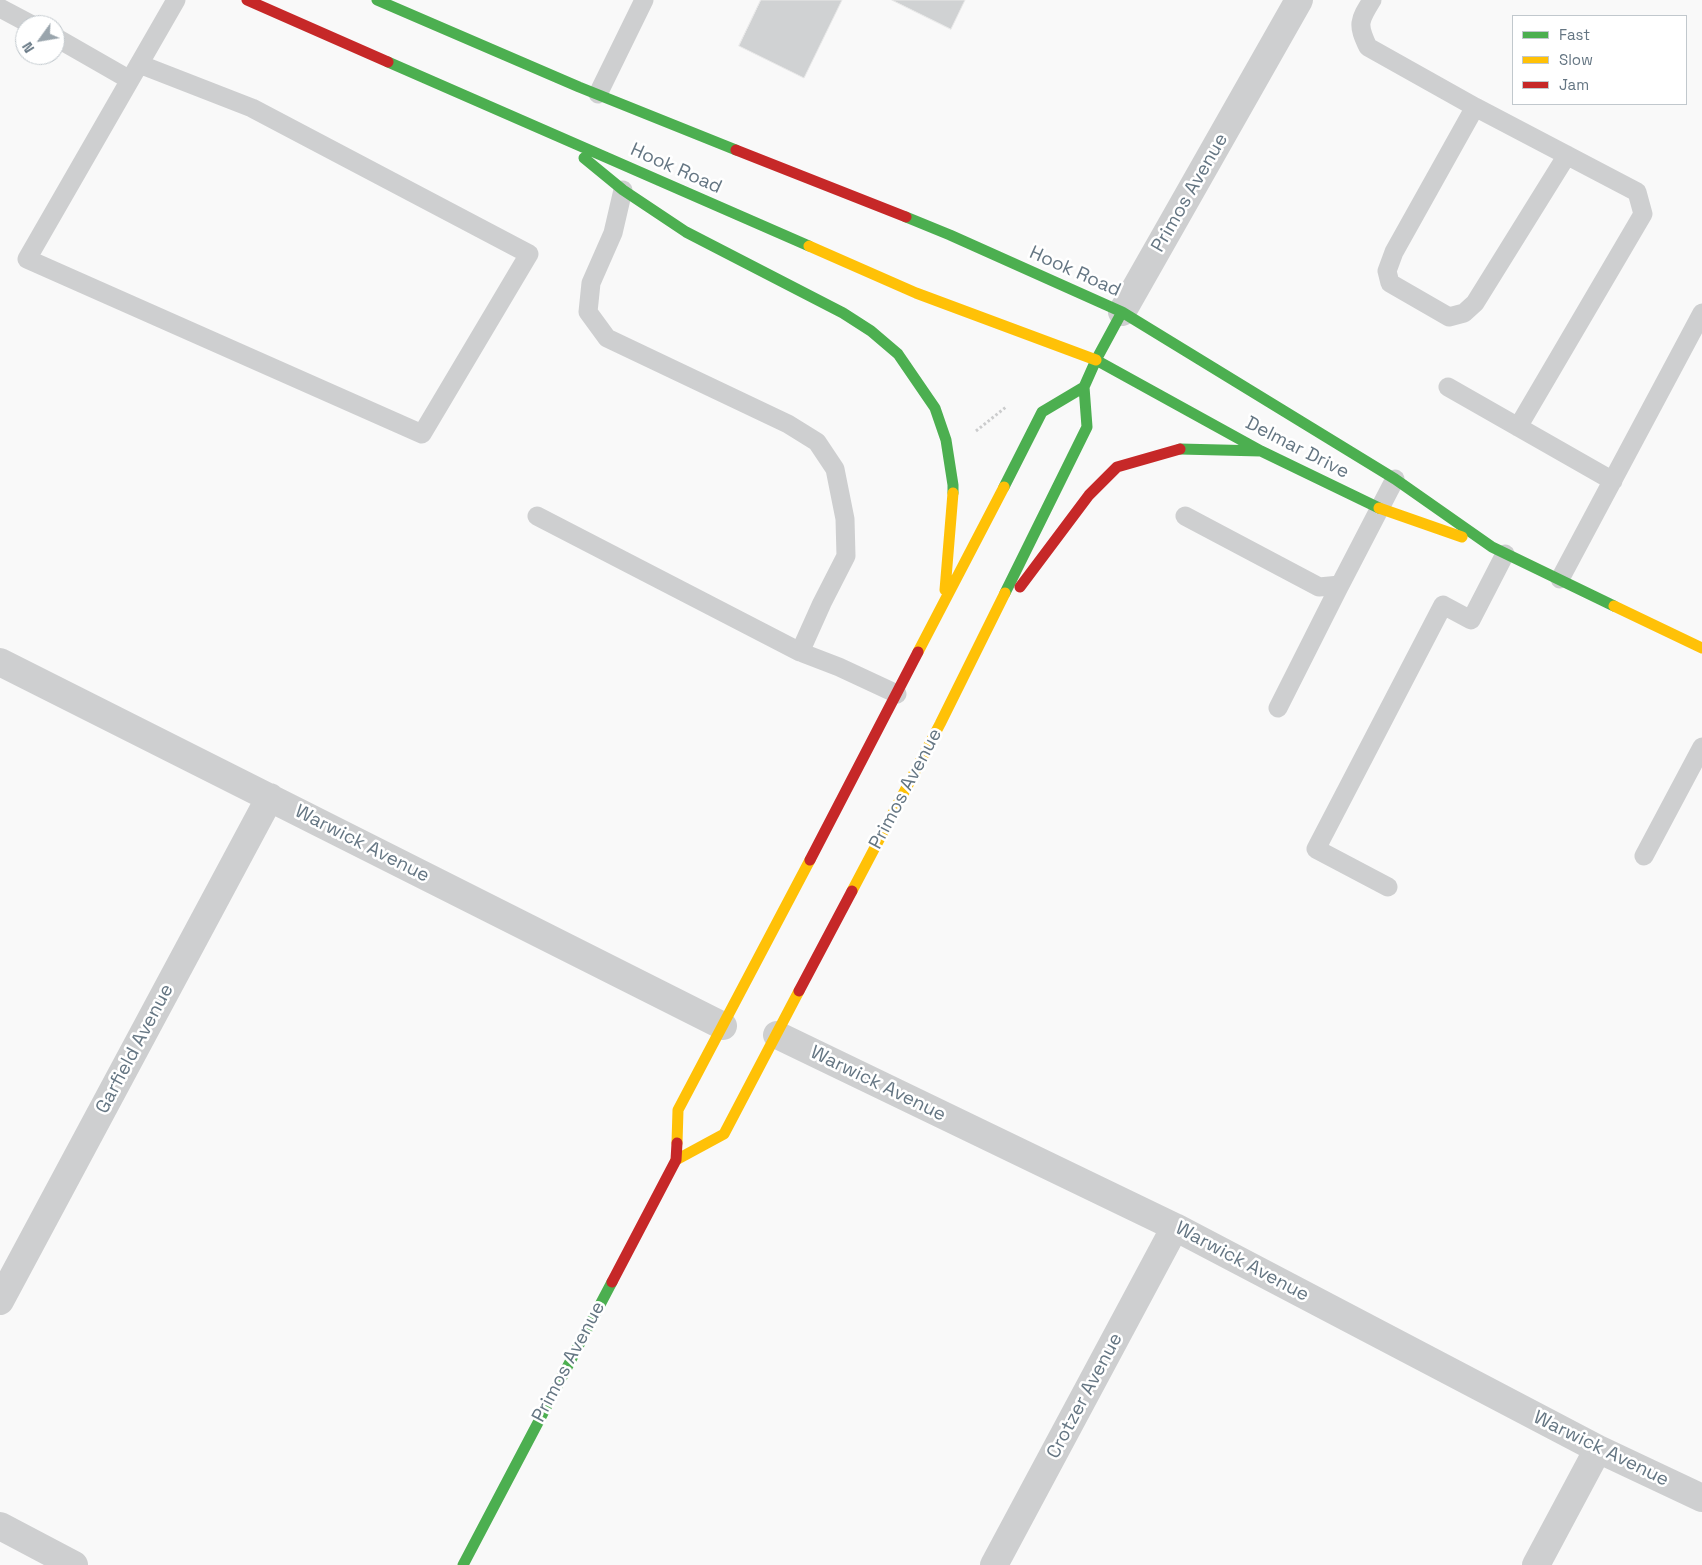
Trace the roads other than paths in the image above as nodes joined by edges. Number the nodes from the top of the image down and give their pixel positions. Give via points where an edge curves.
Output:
1 (176, 0) edge
2 (247, 0) edge
3 (377, 0) edge
4 (1299, 0) edge
5 (1372, 0) edge
6 (639, 2) edge
7 (408, 6) edge
8 (0, 8) edge
9 (15, 16) edge
10 (65, 41) edge
11 (135, 72) junction
12 (598, 94) junction
13 (1475, 107) junction
14 (555, 136) junction
15 (1567, 155) junction
16 (623, 190) junction
17 (1122, 312) junction
18 (1702, 313) edge
19 (1096, 360) junction
20 (1084, 387) junction
21 (1448, 387) dead end
22 (1518, 427) junction
23 (1261, 451) junction
24 (1395, 479) junction
25 (1613, 481) junction
26 (1380, 509) junction
27 (537, 516) dead end
28 (1185, 516) dead end
29 (1498, 550) junction
30 (1560, 578) junction
31 (1340, 585) junction
32 (943, 606) junction
33 (988, 627) junction
34 (1702, 648) edge
35 (800, 652) junction
36 (0, 662) edge
37 (897, 694) junction
38 (1278, 708) dead end
39 (1702, 747) edge
40 (270, 797) junction
41 (1644, 856) dead end
42 (1388, 886) dead end
43 (723, 1026) junction
44 (777, 1035) junction
45 (676, 1160) junction
46 (1175, 1227) junction
47 (0, 1301) edge
48 (1598, 1449) junction
49 (1702, 1498) edge
50 (0, 1526) edge
51 (74, 1565) edge
52 (463, 1565) edge
53 (994, 1565) edge
54 (1536, 1565) edge

1 - 11 lane
2 - 14 main road, Hook Road
3 - 7 main road, Hook Road
4 - 17 street, Primos Avenue
5 - 13 lane via 1362,17 1360,31 1368,47
6 - 12 lane
7 - 12 main road, Hook Road
8 - 9 lane
10 - 11 lane
11 - 11 lane via 27,259 422,434 529,254 252,108
12 - 17 main road, Hook Road via 950,235
13 - 15 lane
13 - 15 lane via 1394,252 1387,271 1390,283 1449,317 1464,313 1475,303
14 - 16 main road
14 - 19 main road, Hook Road via 916,293
15 - 22 lane via 1637,192 1643,214
16 - 32 main road via 686,232 843,312 898,354 935,408 946,440 953,485
16 - 35 lane via 613,233 591,283 588,312 607,338 788,424 817,442 834,469 844,519 846,556
17 - 19 main road, Primos Avenue
17 - 24 main road, Delmar Drive
18 - 25 lane
19 - 20 main road, Primos Avenue
19 - 23 main road, Delmar Drive
20 - 32 main road, Primos Avenue via 1042,412
20 - 33 main road, Primos Avenue via 1087,427
21 - 22 lane
22 - 25 lane
23 - 26 main road, Delmar Drive
23 - 33 main road via 1182,449 1117,467 1089,495
24 - 26 lane
24 - 29 main road, Delmar Drive
25 - 30 lane
26 - 29 main road, Delmar Drive
26 - 31 lane
27 - 35 lane
28 - 31 lane via 1319,587
29 - 30 main road, Delmar Drive
29 - 42 lane via 1471,620 1443,605 1316,849
30 - 34 main road, Delmar Drive
31 - 38 lane
32 - 37 main road, Primos Avenue
33 - 44 main road, Primos Avenue
35 - 37 lane
36 - 40 street, Warwick Avenue
37 - 43 main road, Primos Avenue
39 - 41 lane
40 - 43 street, Warwick Avenue
40 - 47 street, Garfield Avenue
43 - 45 main road, Primos Avenue via 678,1110
44 - 45 main road, Primos Avenue via 724,1134
44 - 46 street, Warwick Avenue
45 - 52 main road, Primos Avenue
46 - 48 street, Warwick Avenue
46 - 53 street, Crotzer Avenue
48 - 49 street, Warwick Avenue
48 - 54 street
50 - 51 street

